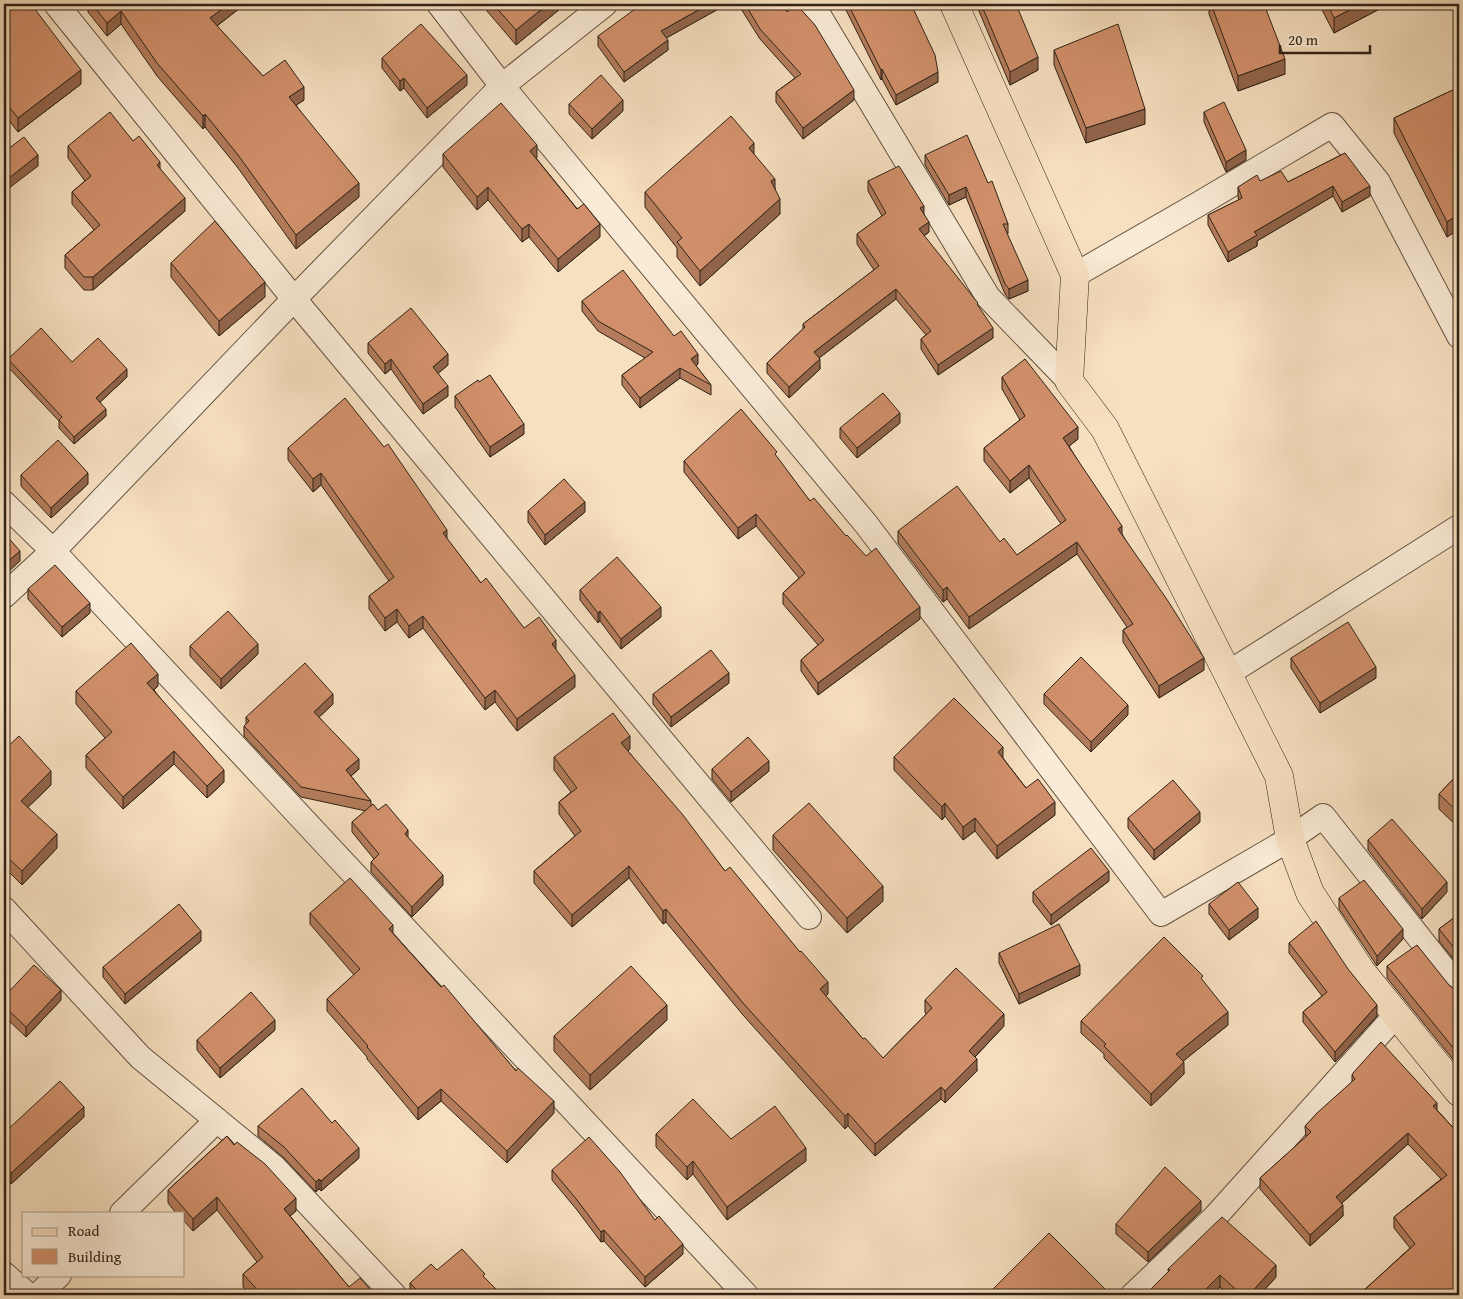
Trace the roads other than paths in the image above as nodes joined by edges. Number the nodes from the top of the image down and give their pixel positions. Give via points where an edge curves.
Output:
1 (56, 4) edge
2 (439, 4) edge
3 (605, 4) edge
4 (812, 4) edge
5 (954, 4) edge
6 (502, 86) junction
7 (1075, 275) junction
8 (294, 299) junction
9 (1459, 336) edge
10 (1069, 381) junction
11 (4, 503) edge
12 (1459, 527) edge
13 (53, 551) junction
14 (4, 596) edge
15 (1227, 674) junction
16 (1290, 839) junction
17 (4, 909) edge
18 (809, 917) dead end
19 (1459, 988) edge
20 (1396, 1014) junction
21 (1459, 1092) edge
22 (216, 1120) junction
23 (123, 1212) edge
24 (4, 1274) edge
25 (57, 1276) edge
26 (28, 1295) edge
27 (38, 1295) edge
28 (394, 1295) edge
29 (746, 1295) edge
30 (1133, 1295) edge

1 - 8 street
2 - 6 street
3 - 6 street
4 - 10 street via 988,297
5 - 7 main road
6 - 8 street
6 - 16 street via 866,524 1162,914
7 - 9 street via 1332,125 1378,182
7 - 10 main road
8 - 13 street
8 - 18 street
10 - 15 main road via 1105,430
11 - 13 street
12 - 15 street
13 - 14 street
13 - 29 street
15 - 16 main road via 1279,776
16 - 19 street via 1323,816
16 - 20 main road via 1310,893 1361,971
17 - 22 street via 140,1057
20 - 21 main road
20 - 30 street via 1215,1217
22 - 23 street
22 - 28 street via 274,1167
24 - 26 street
25 - 27 street

